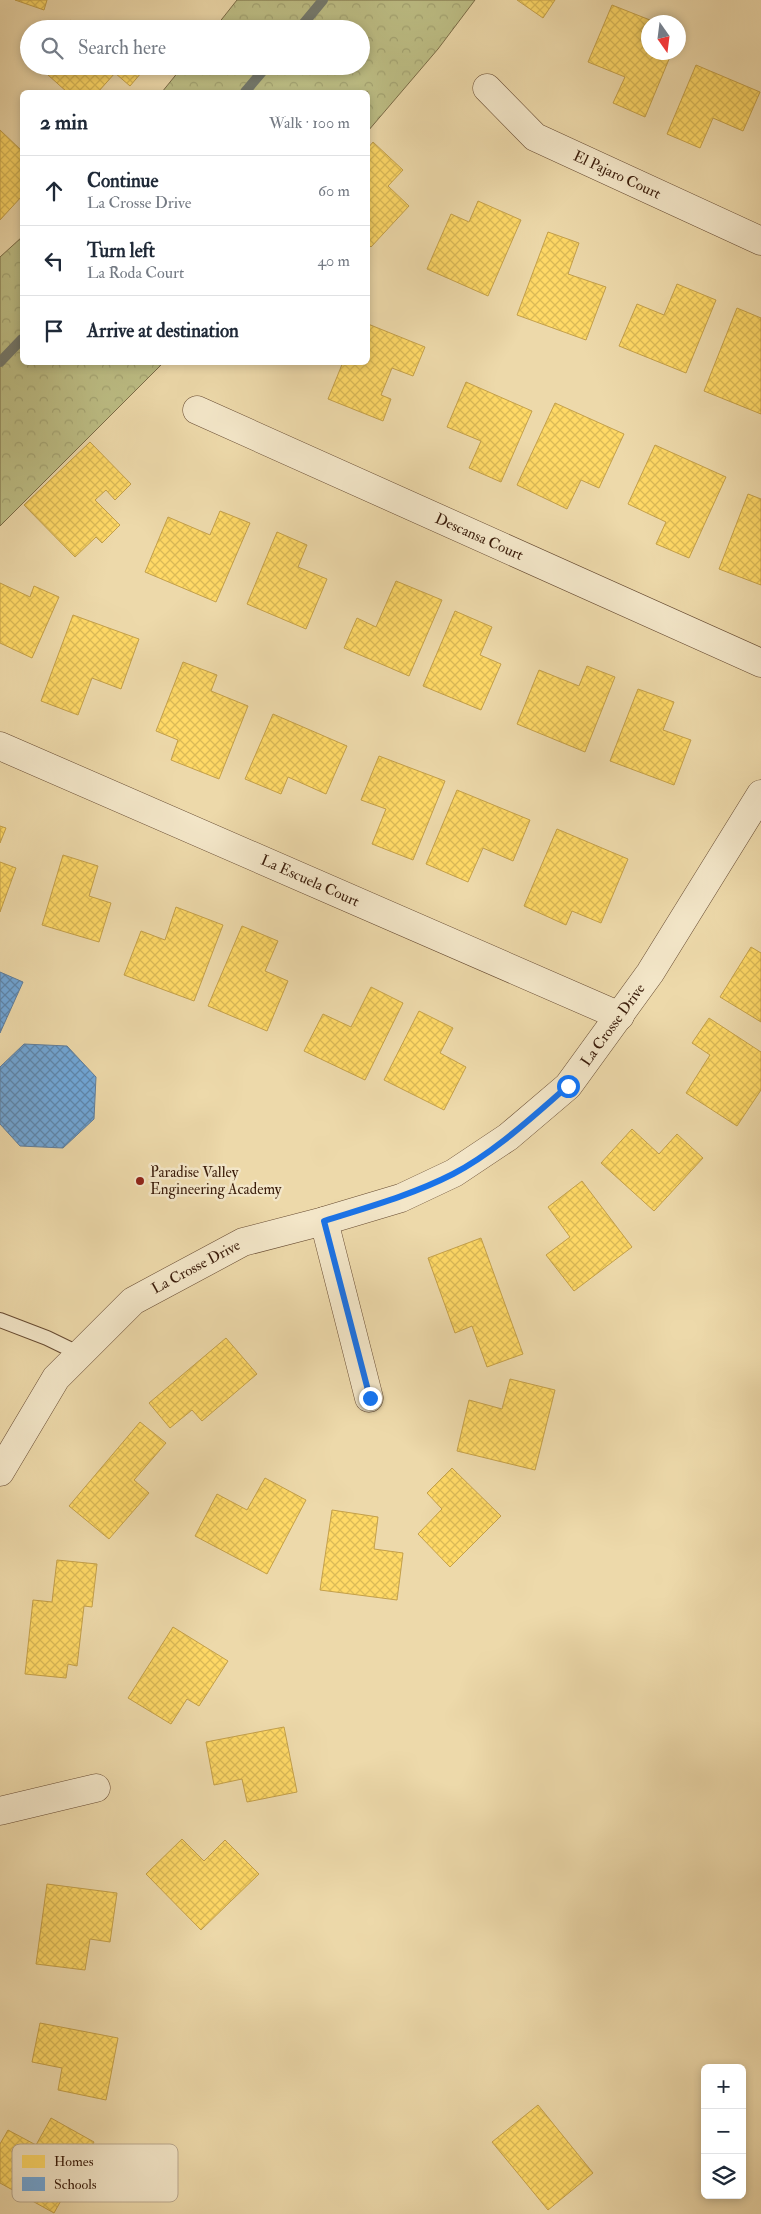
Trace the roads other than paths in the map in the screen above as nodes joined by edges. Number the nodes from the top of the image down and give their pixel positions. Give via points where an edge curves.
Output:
1 (487, 88) dead end
2 (761, 241) edge
3 (198, 410) dead end
4 (761, 663) edge
5 (0, 746) edge
6 (761, 794) edge
7 (620, 1016) junction
8 (324, 1221) junction
9 (0, 1320) edge
10 (80, 1354) junction
11 (370, 1398) dead end
12 (0, 1472) edge
13 (96, 1788) dead end
14 (0, 1811) edge

1 - 2 street, El Pajaro Court via 535,137
3 - 4 street, Descansa Court
5 - 7 street, La Escuela Court
6 - 7 street, La Crosse Drive
7 - 8 street, La Crosse Drive via 568,1086 508,1137 454,1173 418,1190
8 - 10 street, La Crosse Drive via 243,1242 133,1301
8 - 11 street
9 - 10 lane
10 - 12 street, La Crosse Drive via 56,1378
13 - 14 street

